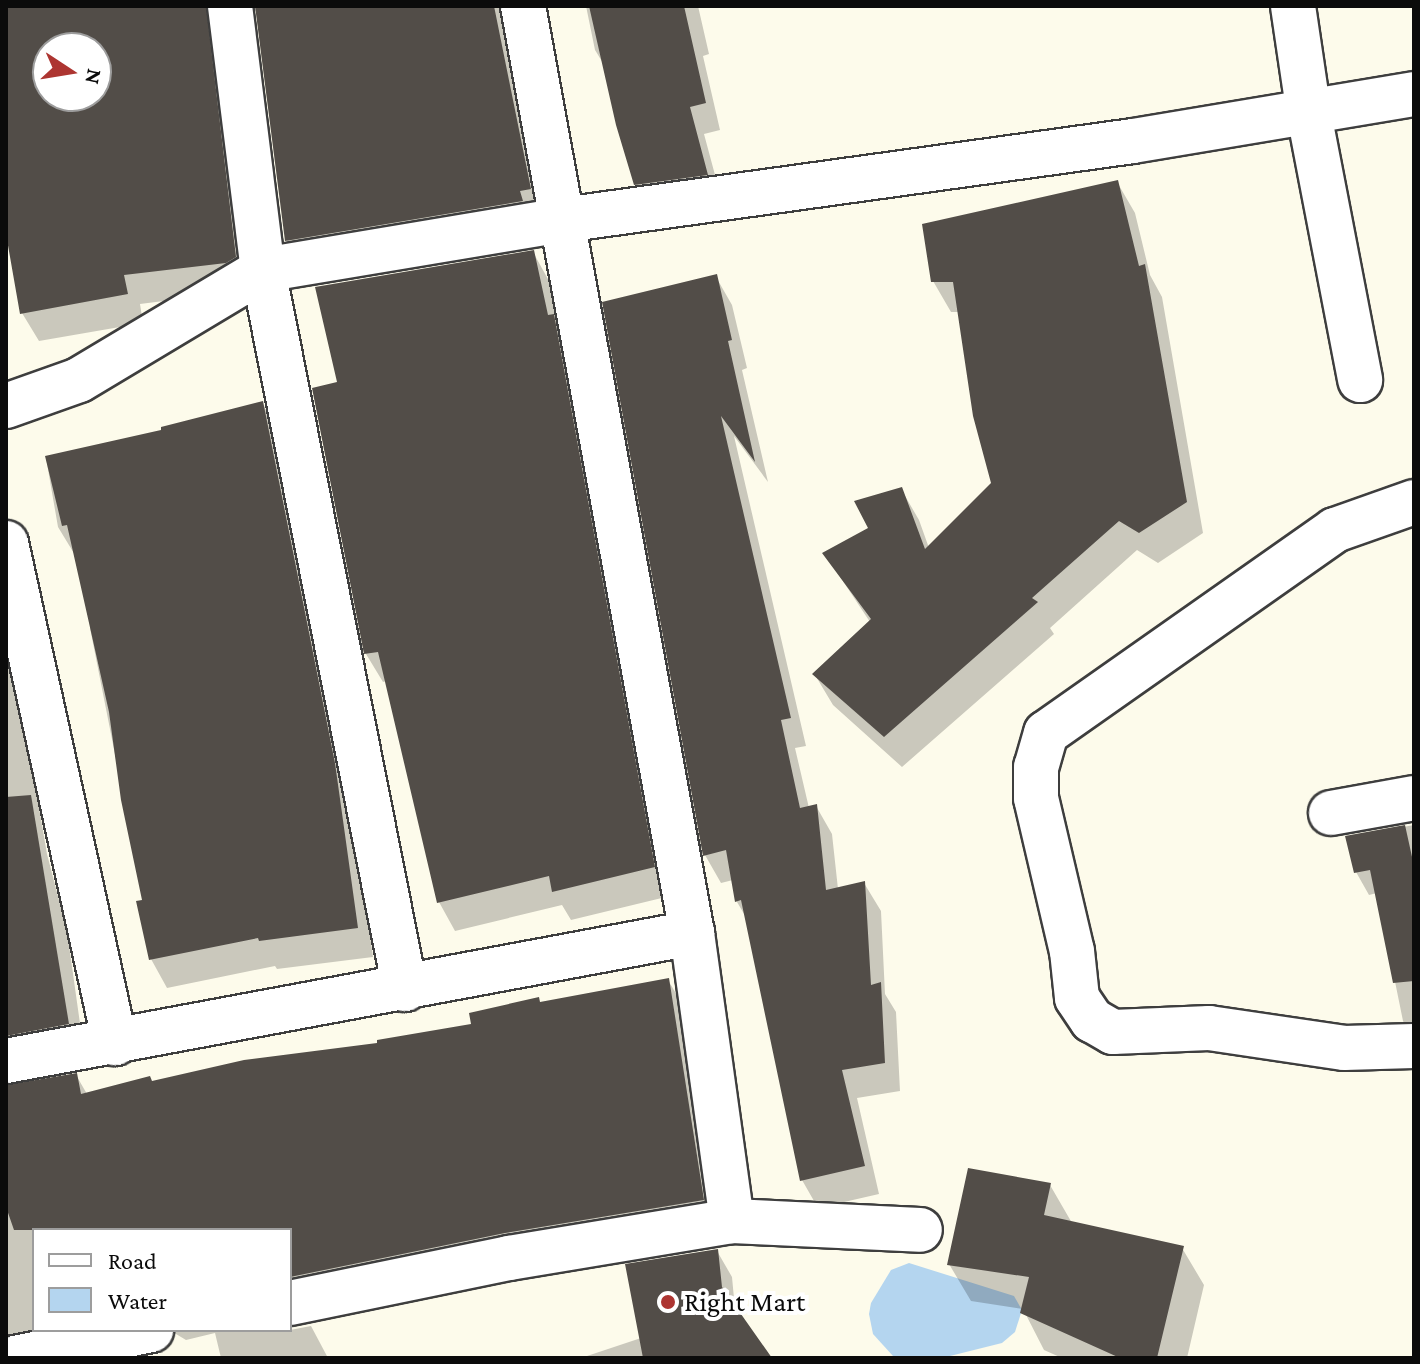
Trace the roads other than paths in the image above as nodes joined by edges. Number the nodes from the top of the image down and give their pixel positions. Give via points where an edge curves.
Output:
1 (230, 6) edge
2 (523, 6) edge
3 (1293, 6) edge
4 (1414, 94) edge
5 (1309, 114) junction
6 (563, 220) junction
7 (263, 270) junction
8 (1360, 380) dead end
9 (6, 406) edge
10 (1414, 502) edge
11 (6, 543) edge
12 (1414, 798) edge
13 (1331, 813) dead end
14 (692, 933) junction
15 (405, 989) junction
16 (115, 1043) junction
17 (1414, 1046) edge
18 (6, 1061) edge
19 (732, 1221) junction
20 (920, 1230) dead end
21 (292, 1303) edge
22 (141, 1332) edge
23 (15, 1358) edge

1 - 7 street
2 - 6 street
3 - 5 street
4 - 5 street
5 - 6 street
5 - 8 street
6 - 7 street
6 - 14 street
7 - 9 street via 79,380
7 - 15 street
10 - 17 street via 1335,530 1046,733 1036,767 1036,798 1072,951 1077,998 1092,1020 1113,1032 1209,1028 1344,1048
11 - 16 street
12 - 13 street
14 - 15 street
14 - 19 street
15 - 16 street
16 - 18 street
19 - 20 street
19 - 21 street via 509,1258
22 - 23 street

